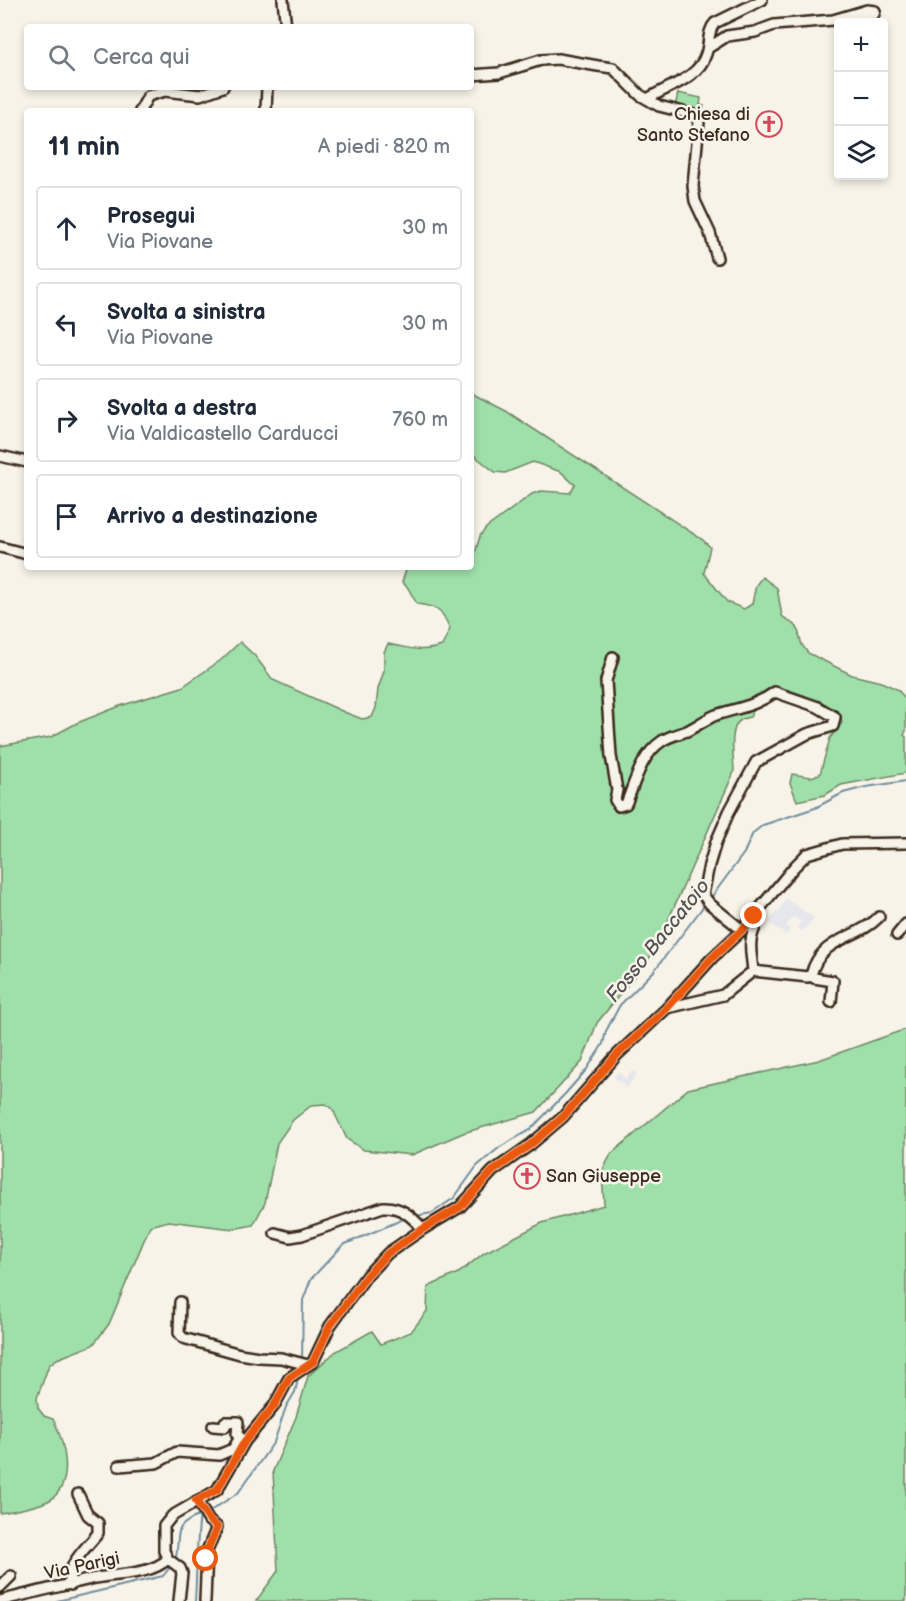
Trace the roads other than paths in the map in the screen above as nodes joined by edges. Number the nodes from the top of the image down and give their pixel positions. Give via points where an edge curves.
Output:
1 (282, 0) edge
2 (762, 0) edge
3 (840, 18) edge
4 (864, 18) edge
5 (834, 20) edge
6 (286, 24) edge
7 (708, 48) junction
8 (474, 75) edge
9 (214, 90) edge
10 (267, 90) edge
11 (649, 99) junction
12 (142, 108) edge
13 (266, 108) edge
14 (717, 258) dead end
15 (0, 456) edge
16 (24, 461) edge
17 (0, 547) edge
18 (24, 553) edge
19 (613, 657) dead end
20 (906, 843) edge
21 (754, 916) junction
22 (879, 917) dead end
23 (906, 924) edge
24 (742, 930) junction
25 (897, 935) dead end
26 (753, 971) junction
27 (811, 975) junction
28 (831, 1002) dead end
29 (667, 1008) junction
30 (423, 1229) junction
31 (274, 1233) dead end
32 (180, 1302) dead end
33 (308, 1365) junction
34 (213, 1426) dead end
35 (242, 1440) junction
36 (119, 1466) dead end
37 (78, 1494) dead end
38 (198, 1503) junction
39 (171, 1561) junction
40 (11, 1576) dead end
41 (71, 1585) junction
42 (0, 1587) edge
43 (0, 1600) edge
44 (179, 1601) edge
45 (205, 1601) edge

1 - 6 street
2 - 7 street via 715,23
3 - 4 street via 875,10
5 - 7 street via 774,25 727,36
7 - 11 street via 693,74
8 - 11 street via 558,59 613,68
9 - 12 street via 200,95 165,92 148,96
10 - 13 street
11 - 14 street via 659,106 695,115 699,122 694,194
15 - 16 street
17 - 18 street
19 - 24 street via 606,681 615,800 619,806 626,804 637,773 653,748 714,716 748,707 776,692 835,717 833,726 807,734 756,762 716,842 703,889 708,901
20 - 21 street via 843,844 807,854
21 - 24 street
21 - 26 street via 758,921 750,943
22 - 27 street via 872,925 835,942 816,960
23 - 25 street
24 - 29 street
26 - 27 street
26 - 29 street via 723,995
27 - 28 street via 833,981
29 - 30 street via 617,1055 563,1117 493,1171 460,1207
30 - 31 street via 404,1211 383,1207 302,1235
30 - 33 street via 388,1253 367,1275
32 - 33 street via 179,1333 183,1338
33 - 35 street via 289,1378 274,1406
34 - 35 street via 238,1422 237,1435
35 - 36 street via 219,1455 177,1452 156,1463
35 - 38 street via 217,1490
37 - 41 street via 88,1515 98,1523 98,1533 73,1566
38 - 39 street via 172,1516 164,1526 164,1551
38 - 45 street via 217,1527 207,1551
39 - 41 street, Via Parigi
39 - 44 street via 182,1573
40 - 42 street
41 - 43 street, Via Parigi

